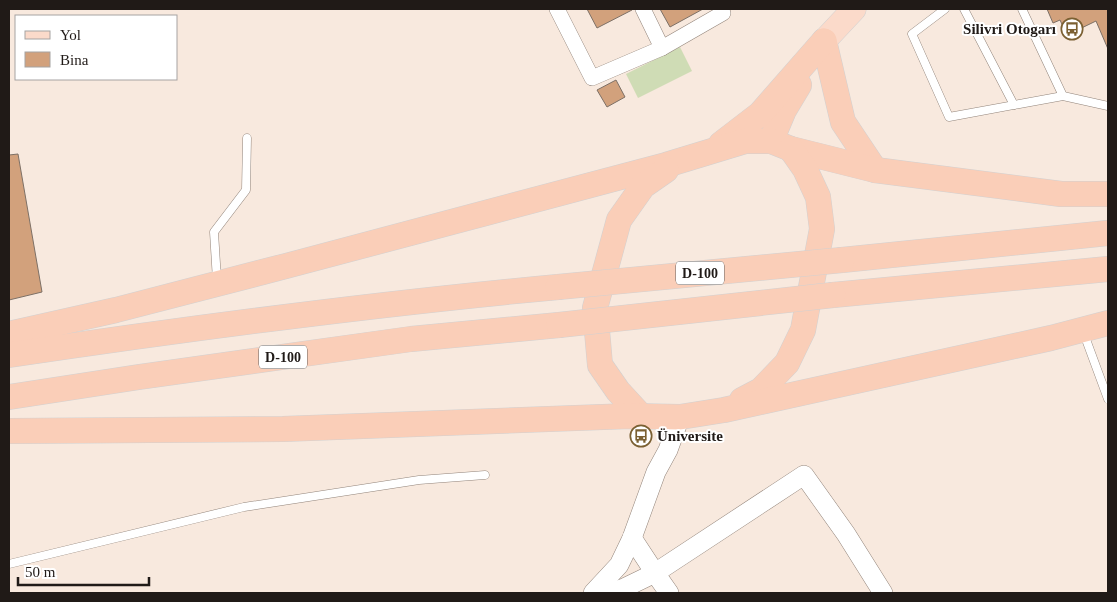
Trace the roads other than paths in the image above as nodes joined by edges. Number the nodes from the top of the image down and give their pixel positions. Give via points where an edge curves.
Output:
1 (557, 9) edge
2 (643, 9) edge
3 (721, 9) edge
4 (854, 9) edge
5 (945, 9) edge
6 (964, 9) edge
7 (1022, 9) edge
8 (824, 41) junction
9 (662, 48) junction
10 (1063, 96) junction
11 (1014, 105) junction
12 (1108, 106) edge
13 (248, 138) dead end
14 (781, 145) junction
15 (715, 149) junction
16 (678, 161) junction
17 (875, 170) junction
18 (1108, 194) edge
19 (1108, 233) edge
20 (1108, 269) edge
21 (217, 284) junction
22 (1108, 323) edge
23 (1083, 329) junction
24 (9, 334) edge
25 (9, 355) edge
26 (9, 397) edge
27 (1108, 398) edge
28 (724, 410) junction
29 (640, 416) junction
30 (680, 417) junction
31 (9, 431) edge
32 (485, 474) dead end
33 (632, 538) junction
34 (9, 564) edge
35 (656, 573) junction
36 (593, 593) edge
37 (608, 593) edge
38 (669, 593) edge
39 (883, 593) edge

1 - 9 street via 592,78
2 - 9 street
3 - 9 street via 723,13
4 - 8 main road
5 - 11 lane via 912,34 949,117
6 - 11 lane
7 - 10 lane
8 - 14 highway via 784,110
8 - 15 highway via 760,114
8 - 17 highway via 843,122
10 - 11 lane
10 - 12 lane
13 - 21 lane via 246,190 214,232
14 - 15 highway via 745,141
14 - 17 highway
14 - 28 highway via 805,169 818,197 822,229 803,330 787,363 761,390
15 - 16 highway
16 - 21 highway
16 - 29 highway via 643,186 619,220 595,308 600,365
17 - 18 highway via 1062,194
19 - 25 highway, D-100, bridge via 411,301
20 - 26 highway, D-100, bridge via 412,339
21 - 24 highway
22 - 23 highway
23 - 27 lane
23 - 28 highway
28 - 30 highway
29 - 30 highway
29 - 31 highway via 283,429
30 - 33 street
32 - 34 lane via 419,480 244,507
33 - 35 street
33 - 36 street via 620,565
35 - 37 street
35 - 38 street
35 - 39 street via 804,475

